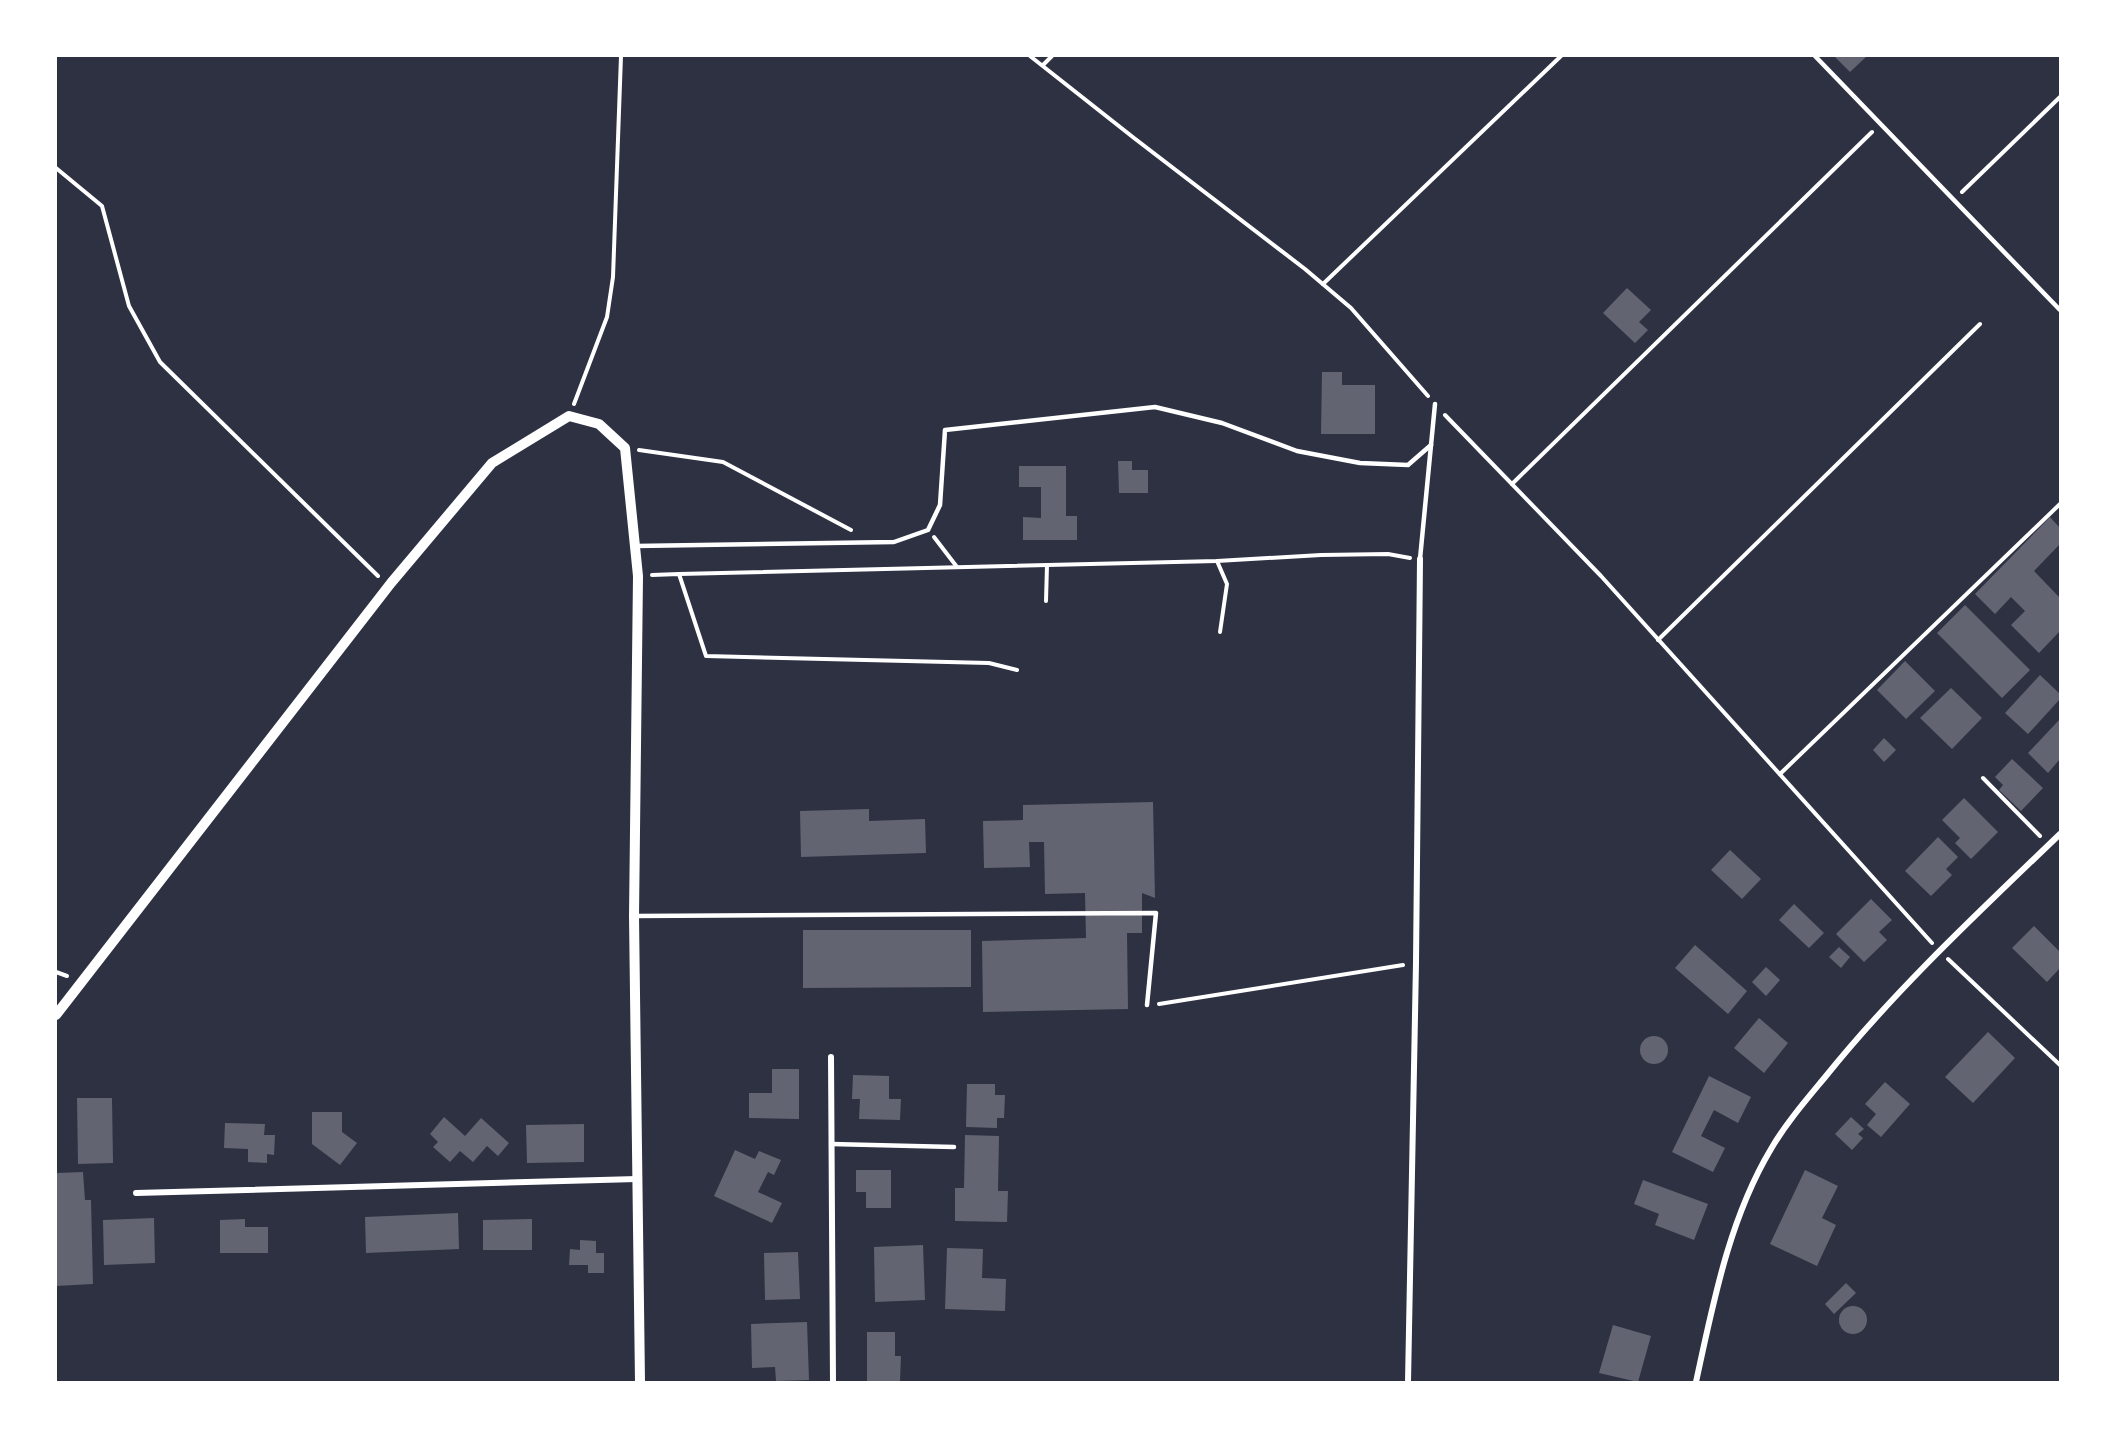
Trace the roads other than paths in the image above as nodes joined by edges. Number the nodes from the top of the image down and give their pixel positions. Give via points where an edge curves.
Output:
1 (1815, 56) edge
2 (2061, 310) edge
3 (1435, 404) road end
4 (1431, 445) junction
5 (635, 546) junction
6 (1420, 559) joint
7 (2061, 834) edge
8 (634, 916) junction
9 (1147, 1005) road end
10 (56, 1015) edge
11 (831, 1057) dead end
12 (831, 1144) junction
13 (954, 1147) dead end
14 (637, 1179) junction
15 (136, 1193) dead end
16 (640, 1383) edge
17 (833, 1383) edge
18 (1408, 1383) edge
19 (1696, 1383) edge

1 - 2 lane
3 - 4 lane
4 - 5 lane via 1408,465 1360,463 1296,451 1222,423 1155,407 945,430 940,505 928,530 894,542
4 - 6 lane
5 - 8 street via 638,576
5 - 10 street via 625,448 600,424 569,416 492,463 380,597
6 - 18 street
7 - 19 street via 1849,1047 1771,1149 1737,1223 1713,1304
8 - 9 lane via 1156,913
8 - 14 street
11 - 12 street
12 - 13 lane
12 - 17 street
14 - 15 street
14 - 16 street

